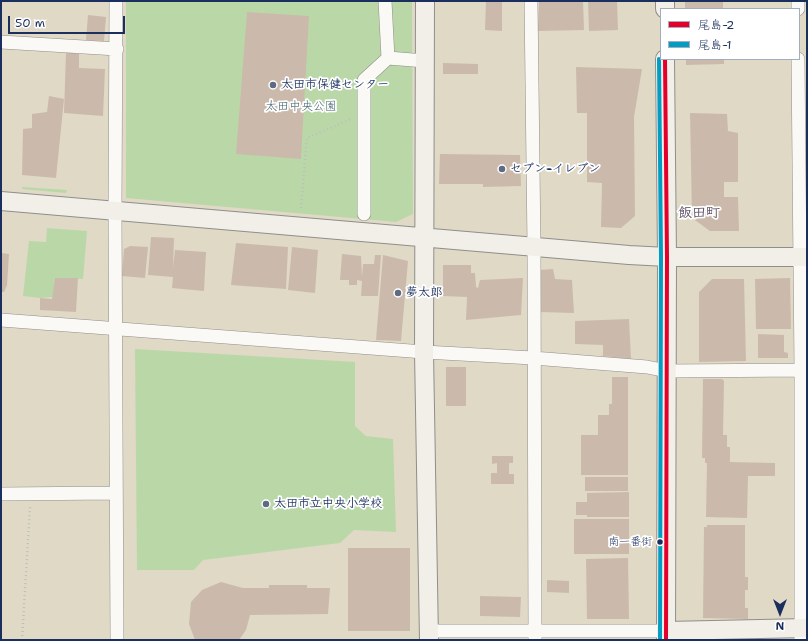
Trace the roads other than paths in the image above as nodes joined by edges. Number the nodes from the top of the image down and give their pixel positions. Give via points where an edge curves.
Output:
1 (116, 1) edge
2 (385, 1) edge
3 (425, 1) edge
4 (531, 1) edge
5 (1, 42) edge
6 (117, 49) junction
7 (388, 58) junction
8 (666, 60) edge
9 (798, 60) edge
10 (425, 61) junction
11 (1, 201) edge
12 (115, 211) junction
13 (364, 214) dead end
14 (424, 237) junction
15 (534, 246) junction
16 (667, 257) junction
17 (803, 257) edge
18 (1, 320) edge
19 (116, 329) junction
20 (424, 352) junction
21 (533, 358) junction
22 (804, 370) edge
23 (667, 371) junction
24 (116, 493) junction
25 (1, 494) edge
26 (803, 632) edge
27 (428, 636) edge
28 (535, 636) edge
29 (666, 636) edge
30 (117, 640) edge

1 - 6 street
2 - 7 street
3 - 10 street
4 - 15 street
5 - 6 street
6 - 12 street
7 - 10 street
7 - 13 street via 364,80
8 - 16 street
9 - 17 street
10 - 14 street
11 - 12 street
12 - 14 street
12 - 19 street
14 - 15 street
14 - 20 street
15 - 16 street
15 - 21 street
16 - 17 street
16 - 23 street
17 - 22 street
18 - 19 street
19 - 20 street
19 - 24 street
20 - 21 street
20 - 27 street
21 - 23 street via 647,367
21 - 28 street
22 - 23 street
22 - 26 street
23 - 29 street
24 - 25 street
24 - 30 street
26 - 29 street
27 - 28 street
28 - 29 street

